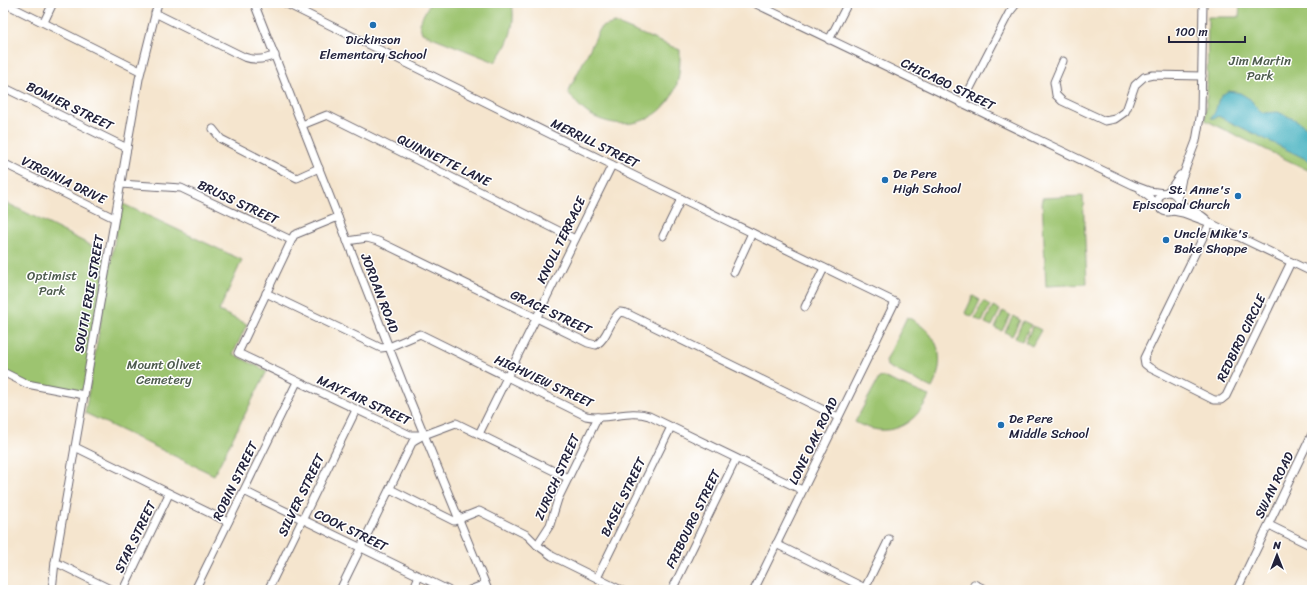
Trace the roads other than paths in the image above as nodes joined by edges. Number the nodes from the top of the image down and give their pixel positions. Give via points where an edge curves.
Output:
1 (4, 3) edge
2 (53, 3) edge
3 (158, 3) edge
4 (285, 3) edge
5 (754, 3) edge
6 (848, 3) edge
7 (1017, 3) edge
8 (1203, 3) edge
9 (256, 4) edge
10 (155, 13) junction
11 (44, 22) junction
12 (829, 40) junction
13 (275, 55) junction
14 (1064, 62) dead end
15 (140, 70) junction
16 (1202, 76) junction
17 (3, 87) edge
18 (962, 104) junction
19 (302, 125) junction
20 (213, 129) dead end
21 (127, 148) junction
22 (3, 163) edge
23 (1187, 164) junction
24 (612, 165) junction
25 (319, 168) junction
26 (120, 184) junction
27 (1133, 185) junction
28 (1166, 192) junction
29 (681, 199) junction
30 (1178, 200) junction
31 (1158, 204) junction
32 (1173, 211) junction
33 (338, 217) junction
34 (114, 218) junction
35 (1210, 223) junction
36 (752, 233) junction
37 (663, 236) dead end
38 (575, 239) junction
39 (291, 240) junction
40 (347, 241) junction
41 (1290, 262) junction
42 (824, 268) junction
43 (734, 272) dead end
44 (1312, 272) edge
45 (266, 293) junction
46 (895, 302) joint
47 (805, 307) dead end
48 (536, 318) junction
49 (389, 347) junction
50 (3, 372) edge
51 (507, 377) junction
52 (297, 382) junction
53 (84, 395) junction
54 (356, 410) junction
55 (598, 417) junction
56 (838, 417) junction
57 (671, 427) junction
58 (479, 434) junction
59 (1312, 434) edge
60 (424, 435) junction
61 (75, 447) junction
62 (736, 459) junction
63 (568, 478) junction
64 (390, 489) junction
65 (802, 490) junction
66 (244, 491) junction
67 (170, 494) junction
68 (302, 519) junction
69 (459, 520) junction
70 (228, 522) junction
71 (1269, 525) junction
72 (889, 538) dead end
73 (776, 544) junction
74 (537, 545) junction
75 (1312, 546) edge
76 (361, 548) junction
77 (55, 562) junction
78 (420, 576) junction
79 (597, 578) junction
80 (974, 584) dead end
81 (486, 587) edge
82 (864, 589) edge
83 (52, 590) edge
84 (112, 590) edge
85 (122, 590) edge
86 (195, 590) edge
87 (268, 590) edge
88 (340, 590) edge
89 (413, 590) edge
90 (448, 590) edge
91 (470, 590) edge
92 (622, 590) edge
93 (672, 590) edge
94 (754, 590) edge
95 (987, 590) edge
96 (1237, 590) edge

1 - 11 street
2 - 11 street
3 - 10 street, SOUTH ERIE STREET
4 - 24 street, MERRILL STREET
5 - 12 street, CHICAGO STREET
6 - 12 street
7 - 18 street via 1009,13
8 - 16 street
9 - 13 street, JORDAN ROAD
10 - 13 street via 244,58 260,60
10 - 15 street, SOUTH ERIE STREET
11 - 15 street
12 - 18 street, CHICAGO STREET
13 - 19 street, JORDAN ROAD
14 - 16 street via 1054,82 1056,95 1062,101 1105,121 1114,120 1124,112 1135,85 1144,77
15 - 21 street, SOUTH ERIE STREET
16 - 23 street via 1199,127
17 - 21 street, BOMIER STREET
18 - 27 street, CHICAGO STREET
19 - 25 street, JORDAN ROAD
19 - 38 street, QUINNETTE LANE via 327,115
20 - 25 street via 221,140 297,178
21 - 26 street, SOUTH ERIE STREET
22 - 34 street, VIRGINIA DRIVE
23 - 28 street via 1174,185
23 - 30 street
24 - 29 street, MERRILL STREET
24 - 38 street, KNOLL TERRACE
25 - 33 street, JORDAN ROAD
26 - 34 street, SOUTH ERIE STREET
26 - 39 street, BRUSS STREET via 181,188
27 - 28 street, CHICAGO STREET
27 - 31 street, CHICAGO STREET
28 - 30 street via 1174,193
28 - 31 street via 1160,196
29 - 36 street, MERRILL STREET
29 - 37 street
30 - 32 street
30 - 35 street via 1186,207 1204,215
31 - 32 street via 1163,211
32 - 35 street
33 - 39 street via 294,235
33 - 40 street, JORDAN ROAD
34 - 53 street, SOUTH ERIE STREET
35 - 41 street
35 - 41 street, REDBIRD CIRCLE via 1144,358 1145,364 1150,368 1214,400 1221,400 1226,396
36 - 42 street, MERRILL STREET
36 - 43 street
38 - 48 street, KNOLL TERRACE
39 - 45 street
40 - 48 street, GRACE STREET via 367,238 378,241
40 - 49 street, JORDAN ROAD
41 - 44 street
42 - 46 street, MERRILL STREET
42 - 47 street
45 - 49 street via 381,348
45 - 52 street, MAYFAIR STREET via 238,353
46 - 56 street, LONE OAK ROAD
48 - 51 street, KNOLL TERRACE
48 - 56 street, GRACE STREET via 596,345 601,342 615,316 620,312 626,313
49 - 51 street, HIGHVIEW STREET via 420,334
49 - 60 street, JORDAN ROAD
50 - 53 street via 27,384
51 - 55 street, HIGHVIEW STREET via 586,416
51 - 58 street, KNOLL TERRACE
52 - 54 street, MAYFAIR STREET
52 - 66 street, ROBIN STREET
53 - 61 street, SOUTH ERIE STREET
54 - 60 street, MAYFAIR STREET via 410,435
54 - 68 street, SILVER STREET
55 - 57 street, HIGHVIEW STREET via 640,414
55 - 63 street, ZURICH STREET
56 - 65 street, LONE OAK ROAD
57 - 62 street, HIGHVIEW STREET
57 - 79 street, BASEL STREET
58 - 60 street, MAYFAIR STREET via 456,423
58 - 63 street, MAYFAIR STREET
59 - 71 street, SWAN ROAD
60 - 64 street via 413,441
60 - 69 street, JORDAN ROAD
61 - 67 street
61 - 77 street, SOUTH ERIE STREET
62 - 65 street, HIGHVIEW STREET
62 - 93 street, FRIBOURG STREET
63 - 74 street, ZURICH STREET via 550,524
64 - 69 street via 454,521
64 - 76 street
65 - 73 street, LONE OAK ROAD
66 - 68 street, COOK STREET
66 - 70 street, ROBIN STREET
67 - 70 street
67 - 85 street, STAR STREET
68 - 76 street, COOK STREET
68 - 87 street, SILVER STREET
69 - 74 street via 480,511 527,535
69 - 81 street, JORDAN ROAD
70 - 86 street, ROBIN STREET
71 - 75 street
71 - 96 street, SWAN ROAD
72 - 82 street
73 - 82 street
73 - 94 street, LONE OAK ROAD
74 - 79 street via 552,556
76 - 78 street, COOK STREET
76 - 88 street
77 - 83 street, SOUTH ERIE STREET
77 - 84 street
78 - 89 street
78 - 90 street, COOK STREET
79 - 92 street
80 - 95 street
81 - 91 street

